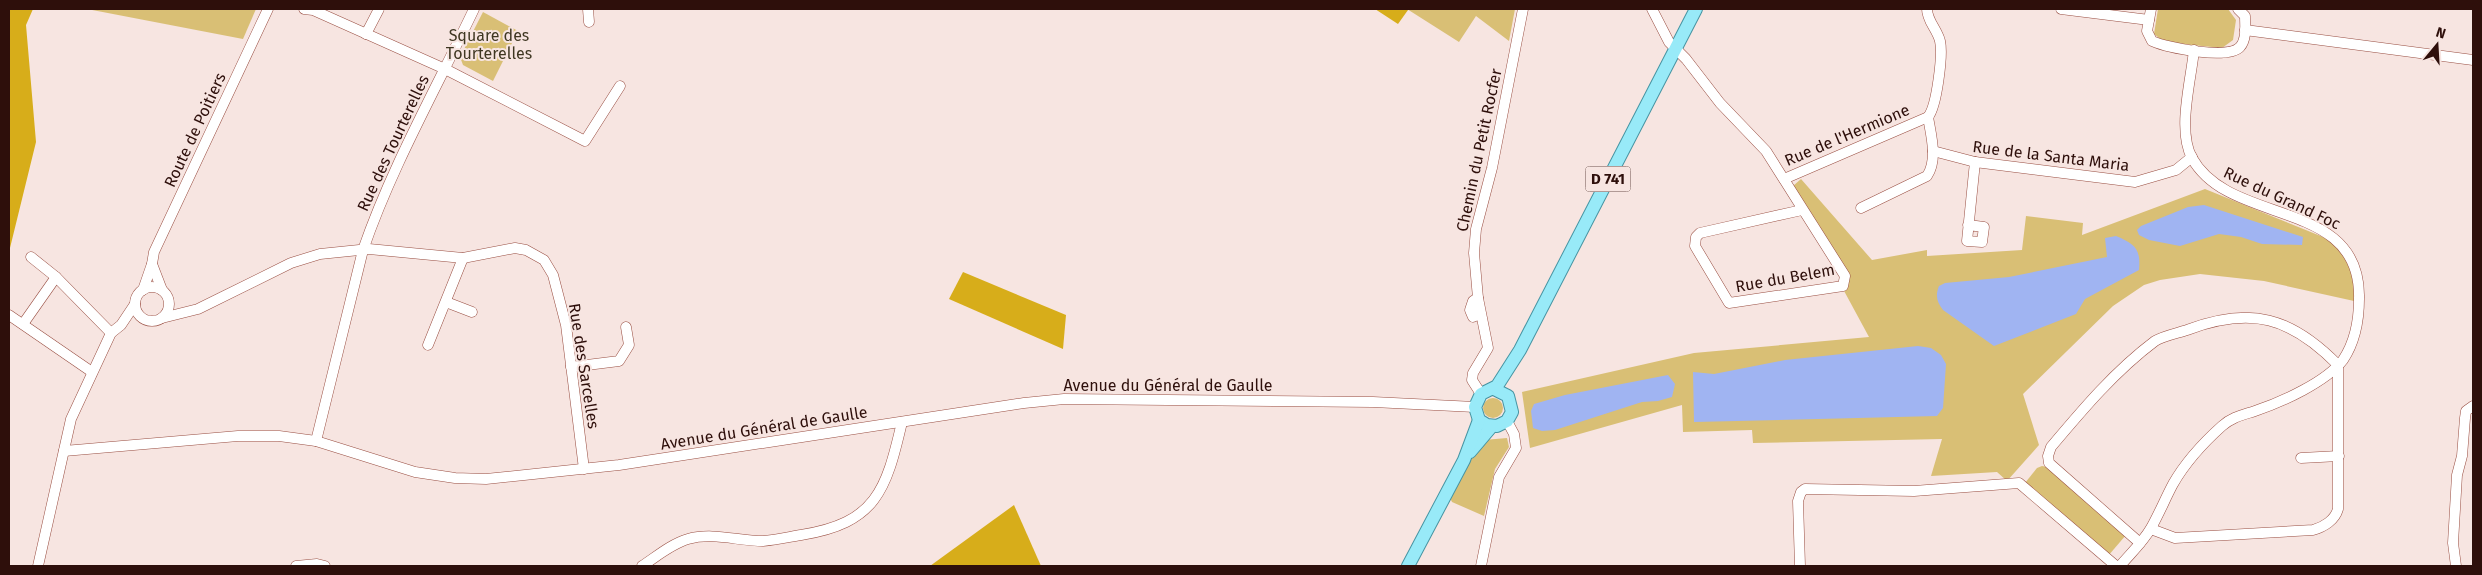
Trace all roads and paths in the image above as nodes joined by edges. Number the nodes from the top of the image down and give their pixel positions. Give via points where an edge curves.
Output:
1 (268, 9) edge
2 (309, 9) edge
3 (379, 9) edge
4 (474, 9) edge
5 (588, 9) edge
6 (1523, 9) edge
7 (1652, 9) edge
8 (1696, 9) edge
9 (1927, 9) edge
10 (2061, 9) edge
11 (2151, 9) edge
12 (2238, 9) edge
13 (2149, 20) junction
14 (589, 22) dead end
15 (2245, 30) junction
16 (366, 34) junction
17 (1675, 48) junction
18 (2194, 50) junction
19 (2473, 60) edge
20 (445, 69) junction
21 (620, 86) dead end
22 (1928, 116) junction
23 (1933, 152) junction
24 (2192, 157) junction
25 (1975, 162) junction
26 (1784, 179) junction
27 (1861, 208) dead end
28 (1802, 210) junction
29 (1968, 225) dead end
30 (363, 250) junction
31 (30, 258) dead end
32 (462, 258) junction
33 (152, 264) junction
34 (56, 277) junction
35 (143, 290) junction
36 (162, 290) junction
37 (168, 300) junction
38 (446, 302) junction
39 (135, 304) junction
40 (188, 312) junction
41 (472, 312) dead end
42 (9, 315) edge
43 (162, 318) junction
44 (145, 320) junction
45 (23, 324) junction
46 (121, 325) junction
47 (626, 327) dead end
48 (111, 333) junction
49 (428, 345) dead end
50 (1520, 350) junction
51 (2338, 365) junction
52 (571, 367) junction
53 (92, 372) junction
54 (1494, 389) junction
55 (1481, 394) junction
56 (1508, 396) junction
57 (2473, 406) edge
58 (1475, 407) junction
59 (1480, 420) junction
60 (1507, 421) junction
61 (902, 422) junction
62 (1492, 426) junction
63 (316, 441) junction
64 (64, 451) junction
65 (2338, 456) junction
66 (2301, 458) dead end
67 (1464, 460) junction
68 (584, 469) junction
69 (2151, 528) junction
70 (2140, 543) junction
71 (38, 566) edge
72 (296, 566) edge
73 (325, 566) edge
74 (642, 566) edge
75 (1408, 566) edge
76 (1481, 566) edge
77 (1800, 566) edge
78 (2121, 566) edge
79 (2456, 566) edge

1 - 33 street, Route de Poitiers via 154,252
2 - 16 street
3 - 16 street
4 - 20 street, Rue des Tourterelles
5 - 14 street
6 - 55 street, Chemin du Petit Rocfer via 1492,168 1476,229 1474,253 1478,298 1488,348 1472,380
7 - 17 street
8 - 17 main road, D 741
9 - 22 street, Rue de l'Hermione via 1941,50 1934,107
10 - 13 street
11 - 13 street
12 - 15 street via 2245,16
13 - 18 street via 2147,31 2152,41
15 - 18 street via 2241,46 2233,52 2220,54
15 - 19 street
16 - 20 street
17 - 26 street via 1766,152
17 - 50 main road, D 741
18 - 24 street, Rue du Grand Foc via 2185,133
20 - 21 street via 585,141
20 - 30 street, Rue des Tourterelles via 385,190
22 - 23 street
22 - 26 street, Rue de l'Hermione
23 - 25 street, Rue de la Santa Maria
23 - 27 street via 1930,172 1923,180
24 - 25 street, Rue de la Santa Maria via 2176,170 2134,182
24 - 51 street, Rue du Grand Foc via 2201,172 2220,187 2322,230 2346,250 2358,277 2358,315 2353,339
25 - 29 street
26 - 28 street
28 - 28 street, Rue du Belem via 1700,233 1696,237 1695,246 1729,303 1843,286 1846,276
30 - 32 street
30 - 40 street via 320,254 291,263
30 - 63 street, Rue des Tourterelles
31 - 34 street
32 - 38 street
32 - 52 street, Rue des Sarcelles via 515,248 544,260 550,268 566,325
33 - 35 street, Route de Poitiers
33 - 36 street
34 - 45 street
34 - 48 street
35 - 36 street via 152,287
35 - 39 street via 136,297
36 - 37 street
37 - 40 street
37 - 43 street via 168,310
38 - 41 street
38 - 49 street
39 - 44 street
39 - 46 street
40 - 43 street
42 - 45 street
43 - 44 street
44 - 46 street
45 - 53 street
46 - 48 street
47 - 52 street via 628,345 619,361
48 - 53 street
50 - 54 main road, D 741
50 - 56 main road, D 741
51 - 65 street
51 - 69 street, Rue du Grand Foc via 2324,378 2305,388 2254,411 2242,413 2223,425 2174,482
51 - 70 street via 2308,337 2283,325 2237,317 2212,321 2158,340 2114,376 2051,447 2048,456 2053,468
52 - 68 street, Rue des Sarcelles
53 - 64 street via 71,419
54 - 55 main road
54 - 56 main road
55 - 58 main road
56 - 60 main road via 1512,406
57 - 79 street via 2466,411 2464,418 2462,456 2457,475 2453,543
58 - 59 main road
58 - 61 street, Avenue du Général de Gaulle via 1373,402 1096,398 1024,404
59 - 62 main road
59 - 67 main road
60 - 62 main road
60 - 76 street via 1514,434 1516,448 1499,477
61 - 68 street, Avenue du Général de Gaulle
61 - 74 street via 878,494 858,517 818,532 764,541 700,536 679,543
62 - 67 main road
63 - 64 street, Avenue du Général de Gaulle via 279,436 238,436
63 - 68 street, Avenue du Général de Gaulle via 416,472 455,478 514,477
64 - 71 street
65 - 66 street
65 - 69 street via 2336,515 2320,528 2175,538
67 - 75 main road
69 - 70 street, Rue du Grand Foc
70 - 78 street, Rue du Grand Foc
72 - 73 street
77 - 78 street via 1798,501 1805,489 1914,491 2019,484

